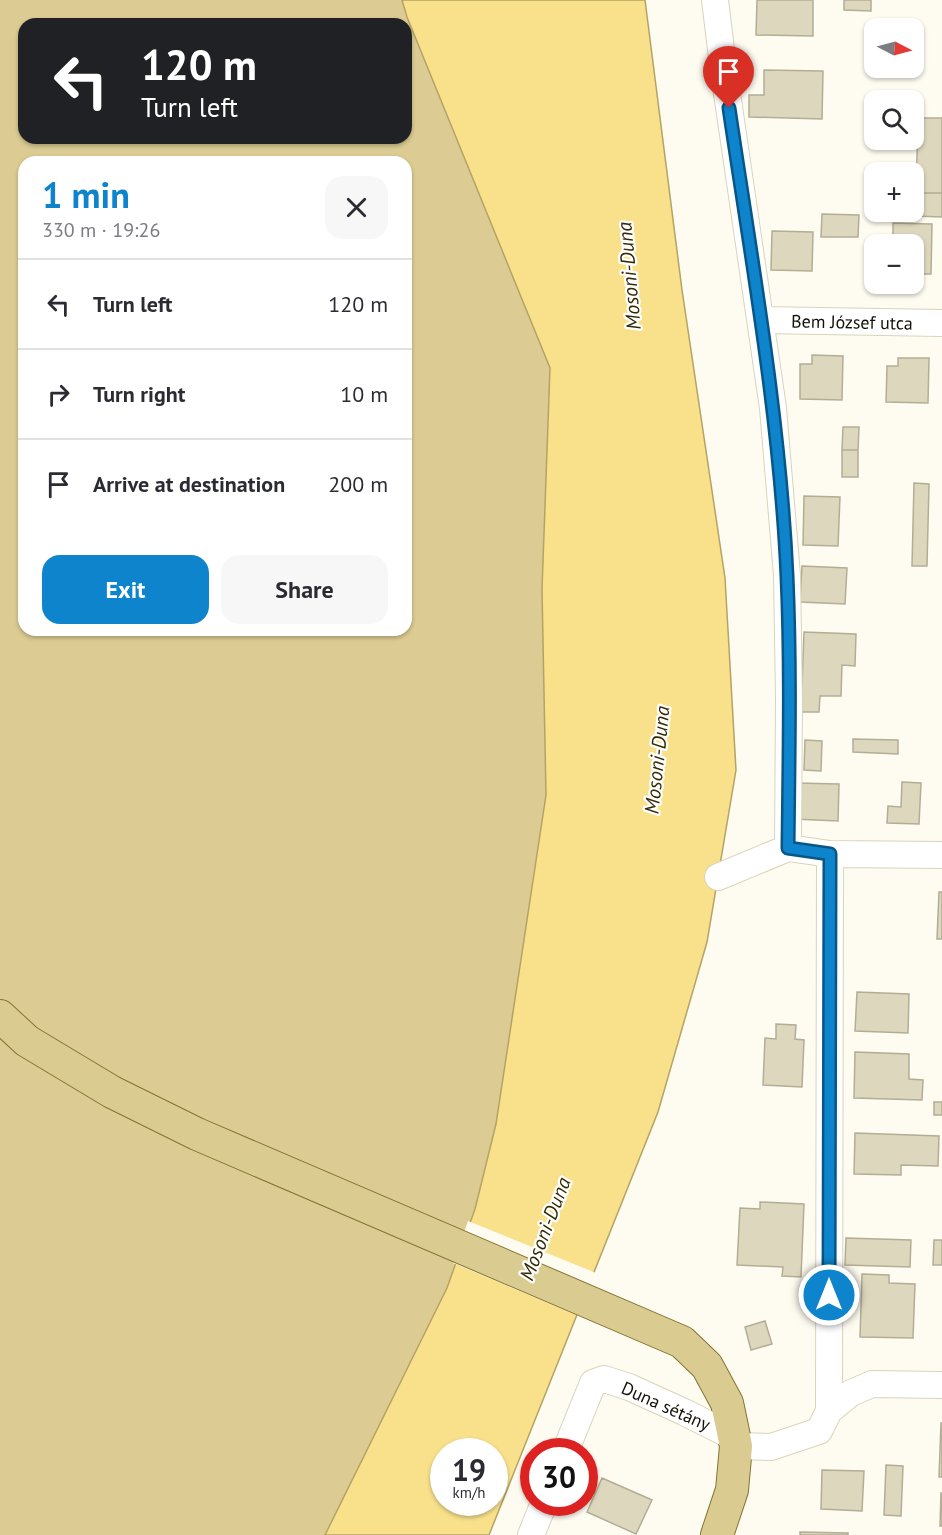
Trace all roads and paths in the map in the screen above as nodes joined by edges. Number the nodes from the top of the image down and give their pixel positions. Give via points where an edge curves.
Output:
1 (715, 0) edge
2 (761, 320) junction
3 (942, 323) edge
4 (788, 848) junction
5 (830, 854) junction
6 (942, 855) edge
7 (718, 877) dead end
8 (0, 1016) edge
9 (942, 1385) edge
10 (829, 1411) junction
11 (571, 1438) edge
12 (736, 1446) junction
13 (539, 1516) edge
14 (531, 1535) edge
15 (717, 1535) edge

1 - 2 street
2 - 3 street, Bem József utca
2 - 4 street via 773,408 787,576
4 - 5 street
4 - 7 street
5 - 6 street
5 - 10 street
8 - 12 main road via 27,1041 112,1092 190,1130 682,1342 707,1366 727,1403
9 - 10 street via 872,1384 851,1393
10 - 12 street via 819,1431 771,1447
11 - 12 street, Duna sétány via 593,1383 604,1379 728,1434
12 - 15 main road via 732,1490
13 - 14 street

